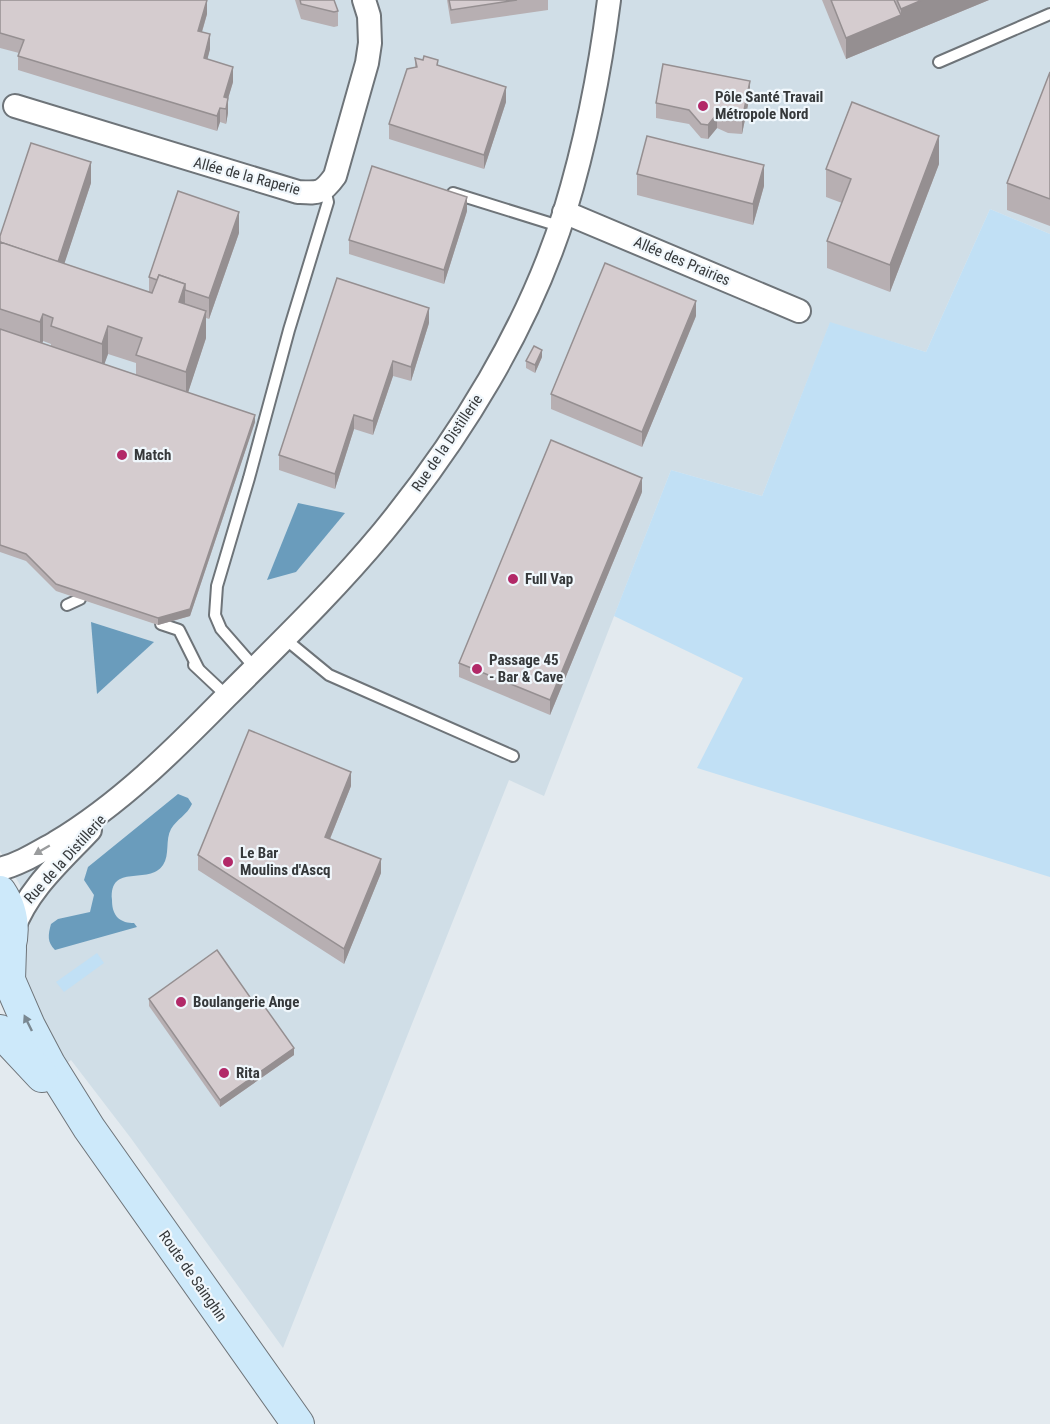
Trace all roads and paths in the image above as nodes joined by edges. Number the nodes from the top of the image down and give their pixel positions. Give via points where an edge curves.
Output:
1 (364, 0) edge
2 (609, 0) edge
3 (1050, 14) edge
4 (939, 62) dead end
5 (15, 106) dead end
6 (326, 189) junction
7 (446, 191) edge
8 (562, 219) junction
9 (799, 311) dead end
10 (80, 599) edge
11 (67, 605) dead end
12 (161, 624) edge
13 (283, 638) junction
14 (188, 658) dead end
15 (198, 668) junction
16 (255, 668) junction
17 (227, 696) junction
18 (513, 756) dead end
19 (125, 793) junction
20 (0, 869) edge
21 (0, 892) edge
22 (7, 949) edge
23 (0, 1031) edge
24 (89, 1128) junction
25 (298, 1424) edge

1 - 6 street via 369,16 367,63 335,176
2 - 8 street, Rue de la Distillerie via 592,104
3 - 4 lane
5 - 6 street, Allée de la Raperie via 298,192
6 - 16 lane via 328,202 217,586 215,615 221,629
7 - 8 lane
8 - 9 street, Allée des Prairies
8 - 13 street, Rue de la Distillerie via 525,311 449,444 381,534
10 - 11 lane
12 - 15 lane via 179,630
13 - 16 street, Rue de la Distillerie
13 - 18 lane via 329,675
14 - 15 lane
15 - 17 lane
16 - 17 street, Rue de la Distillerie
17 - 19 street, Rue de la Distillerie
19 -> 20 street, Rue de la Distillerie via 72,832 23,861
19 - 22 street, Rue de la Distillerie via 33,891
21 - 22 street, Route de Sainghin via 9,910
24 -> 22 street, Route de Sainghin via 49,1064 14,995
23 - 24 street, Route de Sainghin
24 - 25 street, Route de Sainghin

